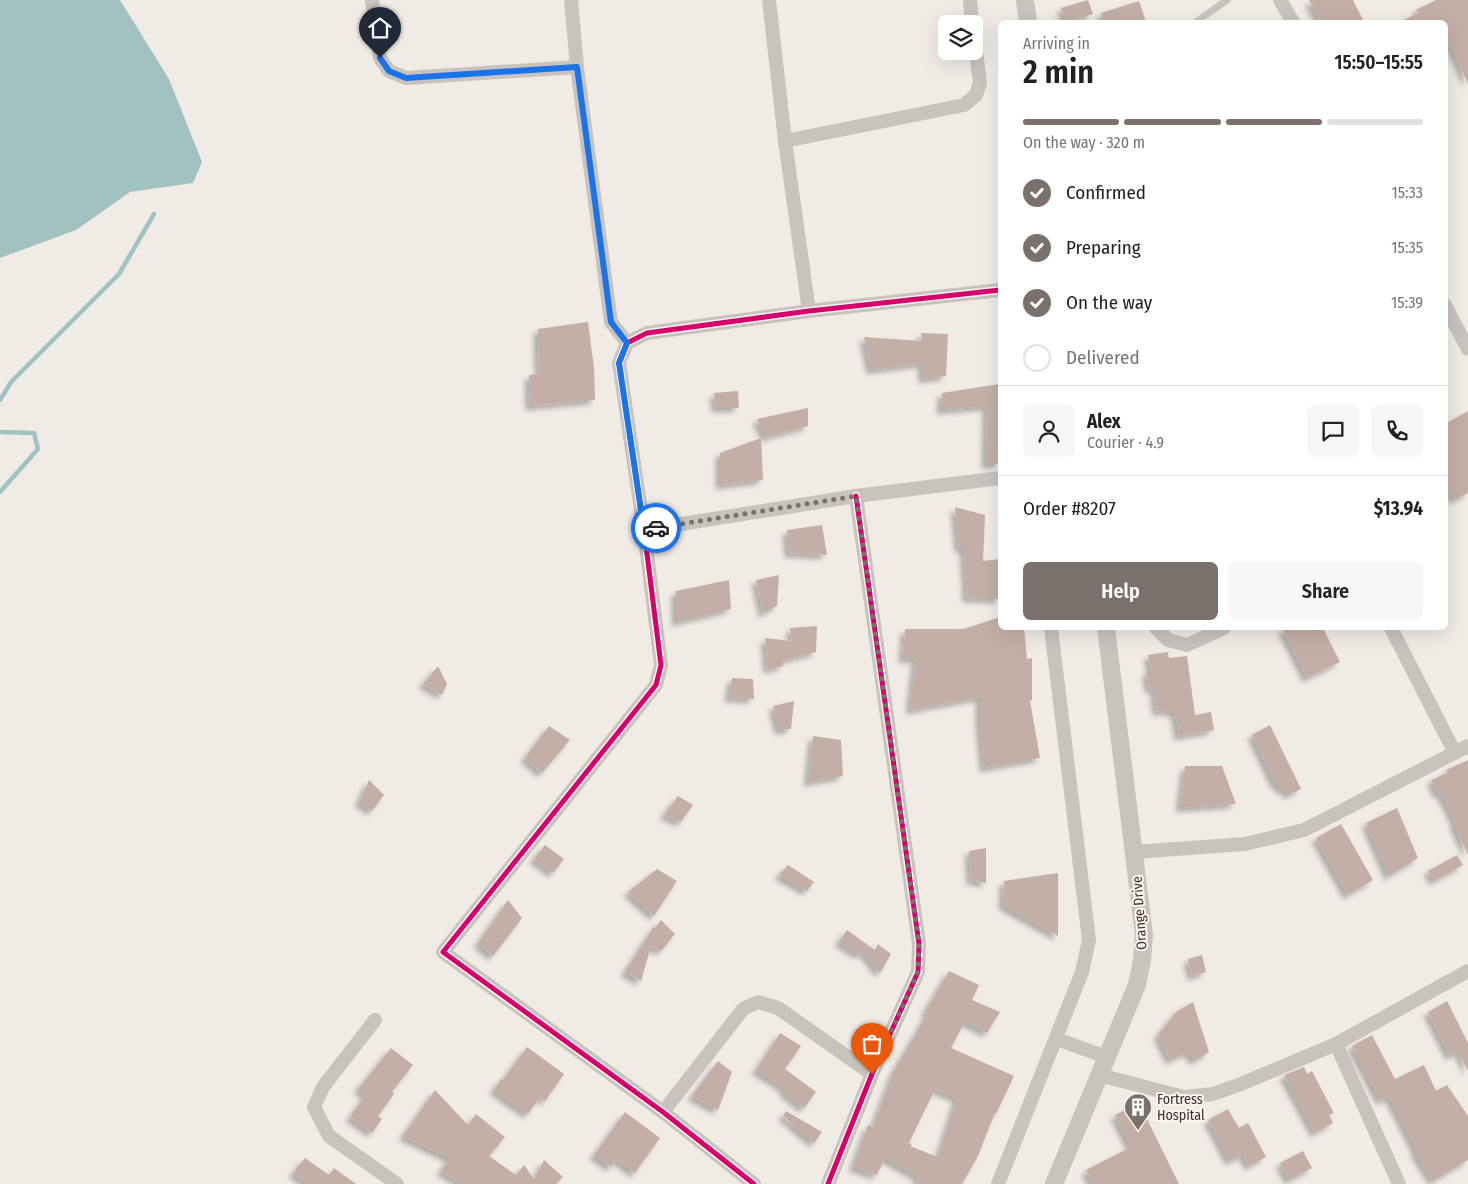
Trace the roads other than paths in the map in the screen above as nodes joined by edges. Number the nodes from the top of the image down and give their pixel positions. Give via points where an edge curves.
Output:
1 (372, 0) edge
2 (570, 0) edge
3 (769, 0) edge
4 (970, 0) edge
5 (1025, 0) edge
6 (1227, 0) edge
7 (1280, 0) edge
8 (971, 15) edge
9 (1028, 20) edge
10 (1199, 20) edge
11 (1292, 20) edge
12 (977, 60) edge
13 (577, 67) junction
14 (785, 141) junction
15 (998, 290) edge
16 (809, 311) junction
17 (1448, 312) edge
18 (627, 343) junction
19 (1468, 349) edge
20 (998, 478) edge
21 (856, 496) junction
22 (644, 530) junction
23 (1051, 630) edge
24 (1106, 630) edge
25 (1158, 630) edge
26 (1220, 630) edge
27 (1392, 630) edge
28 (1468, 746) edge
29 (1455, 753) junction
30 (1134, 852) junction
31 (1468, 971) edge
32 (375, 1020) dead end
33 (1057, 1039) junction
34 (1336, 1044) junction
35 (1106, 1057) junction
36 (872, 1074) junction
37 (1099, 1075) junction
38 (663, 1112) junction
39 (397, 1184) edge
40 (754, 1184) edge
41 (828, 1184) edge
42 (998, 1184) edge
43 (1054, 1184) edge
44 (1399, 1184) edge

1 - 13 street via 380,58 389,71 406,78
2 - 13 street
3 - 14 street
4 - 8 street
5 - 9 street
6 - 10 lane
7 - 11 street
12 - 14 street via 980,83 976,95 964,105
13 - 18 street via 611,322
14 - 16 street
15 - 16 street
16 - 18 street via 647,333
17 - 19 street
18 - 22 street via 619,363
20 - 21 street
21 - 22 street
21 - 36 street via 919,944 918,972
22 - 38 street via 661,665 656,685 443,952
23 - 33 street via 1089,940 1082,972
24 - 30 street, Orange Drive
25 - 26 street via 1168,640 1187,645
27 - 29 street
28 - 29 street
29 - 30 street via 1304,830 1245,844
30 - 35 street, Orange Drive via 1144,935 1142,960 1137,985
31 - 34 street
32 - 39 street via 323,1087 314,1107 329,1136
33 - 35 street
33 - 42 street
34 - 37 street via 1213,1094 1184,1097
34 - 44 street
35 - 37 street, Orange Drive
36 - 38 street via 778,1008 758,1002 743,1009
36 - 41 street
37 - 43 street, Orange Drive
38 - 40 street

